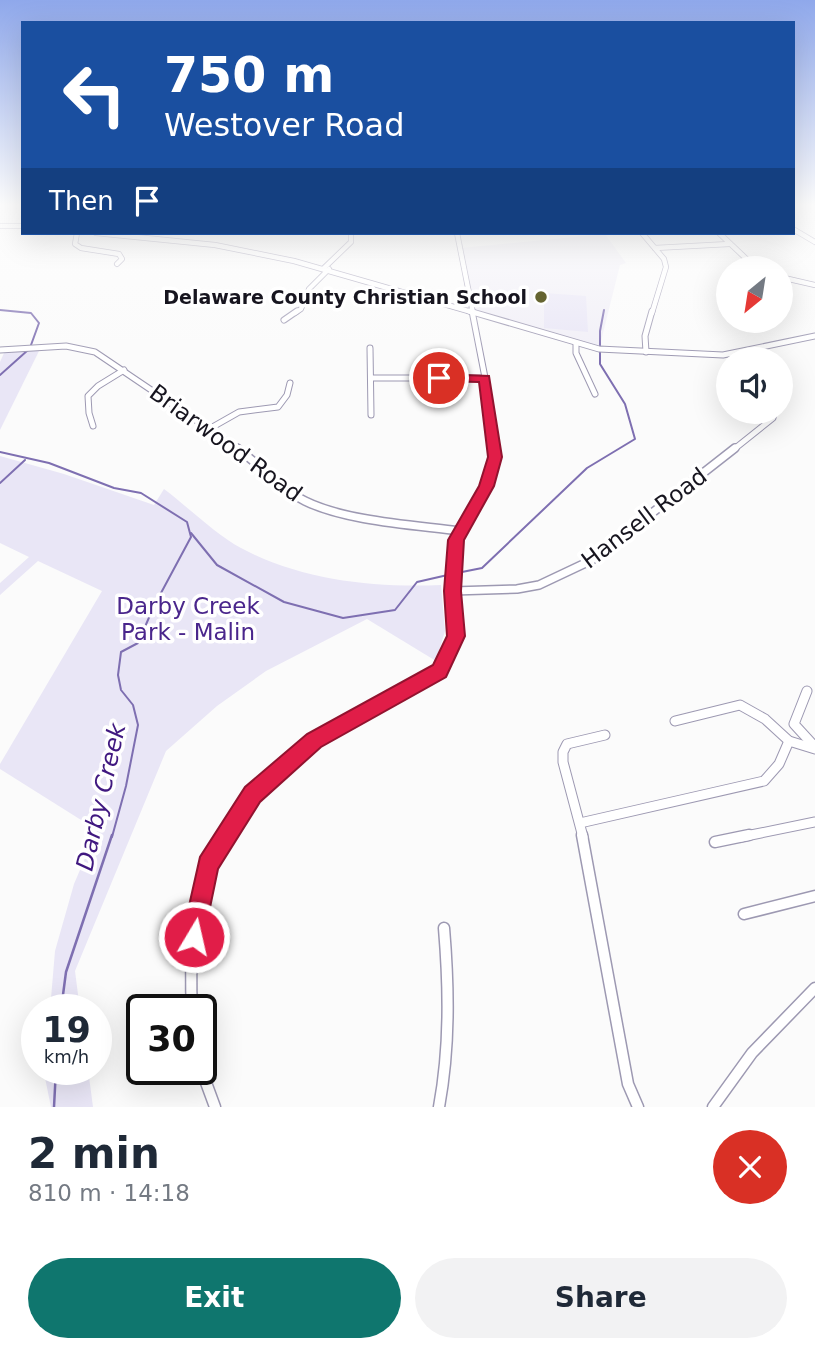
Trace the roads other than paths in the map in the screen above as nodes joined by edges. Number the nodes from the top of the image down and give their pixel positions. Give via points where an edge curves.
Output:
1 (121, 256) edge
2 (266, 256) edge
3 (338, 256) edge
4 (462, 256) edge
5 (659, 256) edge
6 (117, 264) dead end
7 (326, 269) junction
8 (793, 280) edge
9 (815, 285) edge
10 (474, 312) junction
11 (284, 320) dead end
12 (815, 336) edge
13 (576, 344) junction
14 (764, 347) edge
15 (370, 348) dead end
16 (0, 350) edge
17 (646, 352) junction
18 (716, 355) edge
19 (124, 370) junction
20 (372, 378) junction
21 (485, 378) junction
22 (290, 383) dead end
23 (594, 394) dead end
24 (371, 415) dead end
25 (765, 424) edge
26 (93, 426) dead end
27 (209, 429) junction
28 (459, 531) junction
29 (453, 591) junction
30 (807, 691) dead end
31 (675, 721) dead end
32 (605, 735) dead end
33 (789, 741) junction
34 (815, 748) edge
35 (815, 822) edge
36 (580, 823) junction
37 (715, 842) dead end
38 (813, 899) edge
39 (744, 914) dead end
40 (444, 928) dead end
41 (815, 988) edge
42 (191, 994) edge
43 (207, 1085) edge
44 (215, 1107) edge
45 (439, 1107) edge
46 (638, 1107) edge
47 (713, 1107) edge

1 - 6 street
2 - 7 street
3 - 7 street
4 - 10 street
5 - 17 street via 666,267 645,337
7 - 10 street
7 - 11 street via 309,289 302,309
8 - 9 street
10 - 13 street
10 - 21 street
12 - 14 street
13 - 17 street
13 - 23 street
15 - 20 street
16 - 19 street, Briarwood Road via 80,348
17 - 18 street
19 - 26 street via 87,397
19 - 27 street, Briarwood Road
20 - 21 street
20 - 24 street
21 - 28 street via 495,457 486,486
22 - 27 street via 283,405 238,412
25 - 29 street, Hansell Road via 593,560 539,585
27 - 28 street, Briarwood Road via 307,502 367,519
28 - 29 street
29 - 42 street via 456,636 439,671 314,741 253,794 208,865 195,917
30 - 34 street via 794,724
31 - 33 street via 740,705 765,719
32 - 36 street via 567,744 563,752
33 - 34 street
33 - 36 street via 779,764 764,781
35 - 37 street
36 - 46 street via 628,1084
38 - 39 street
40 - 45 street via 447,1054
41 - 47 street via 752,1053
43 - 44 street

